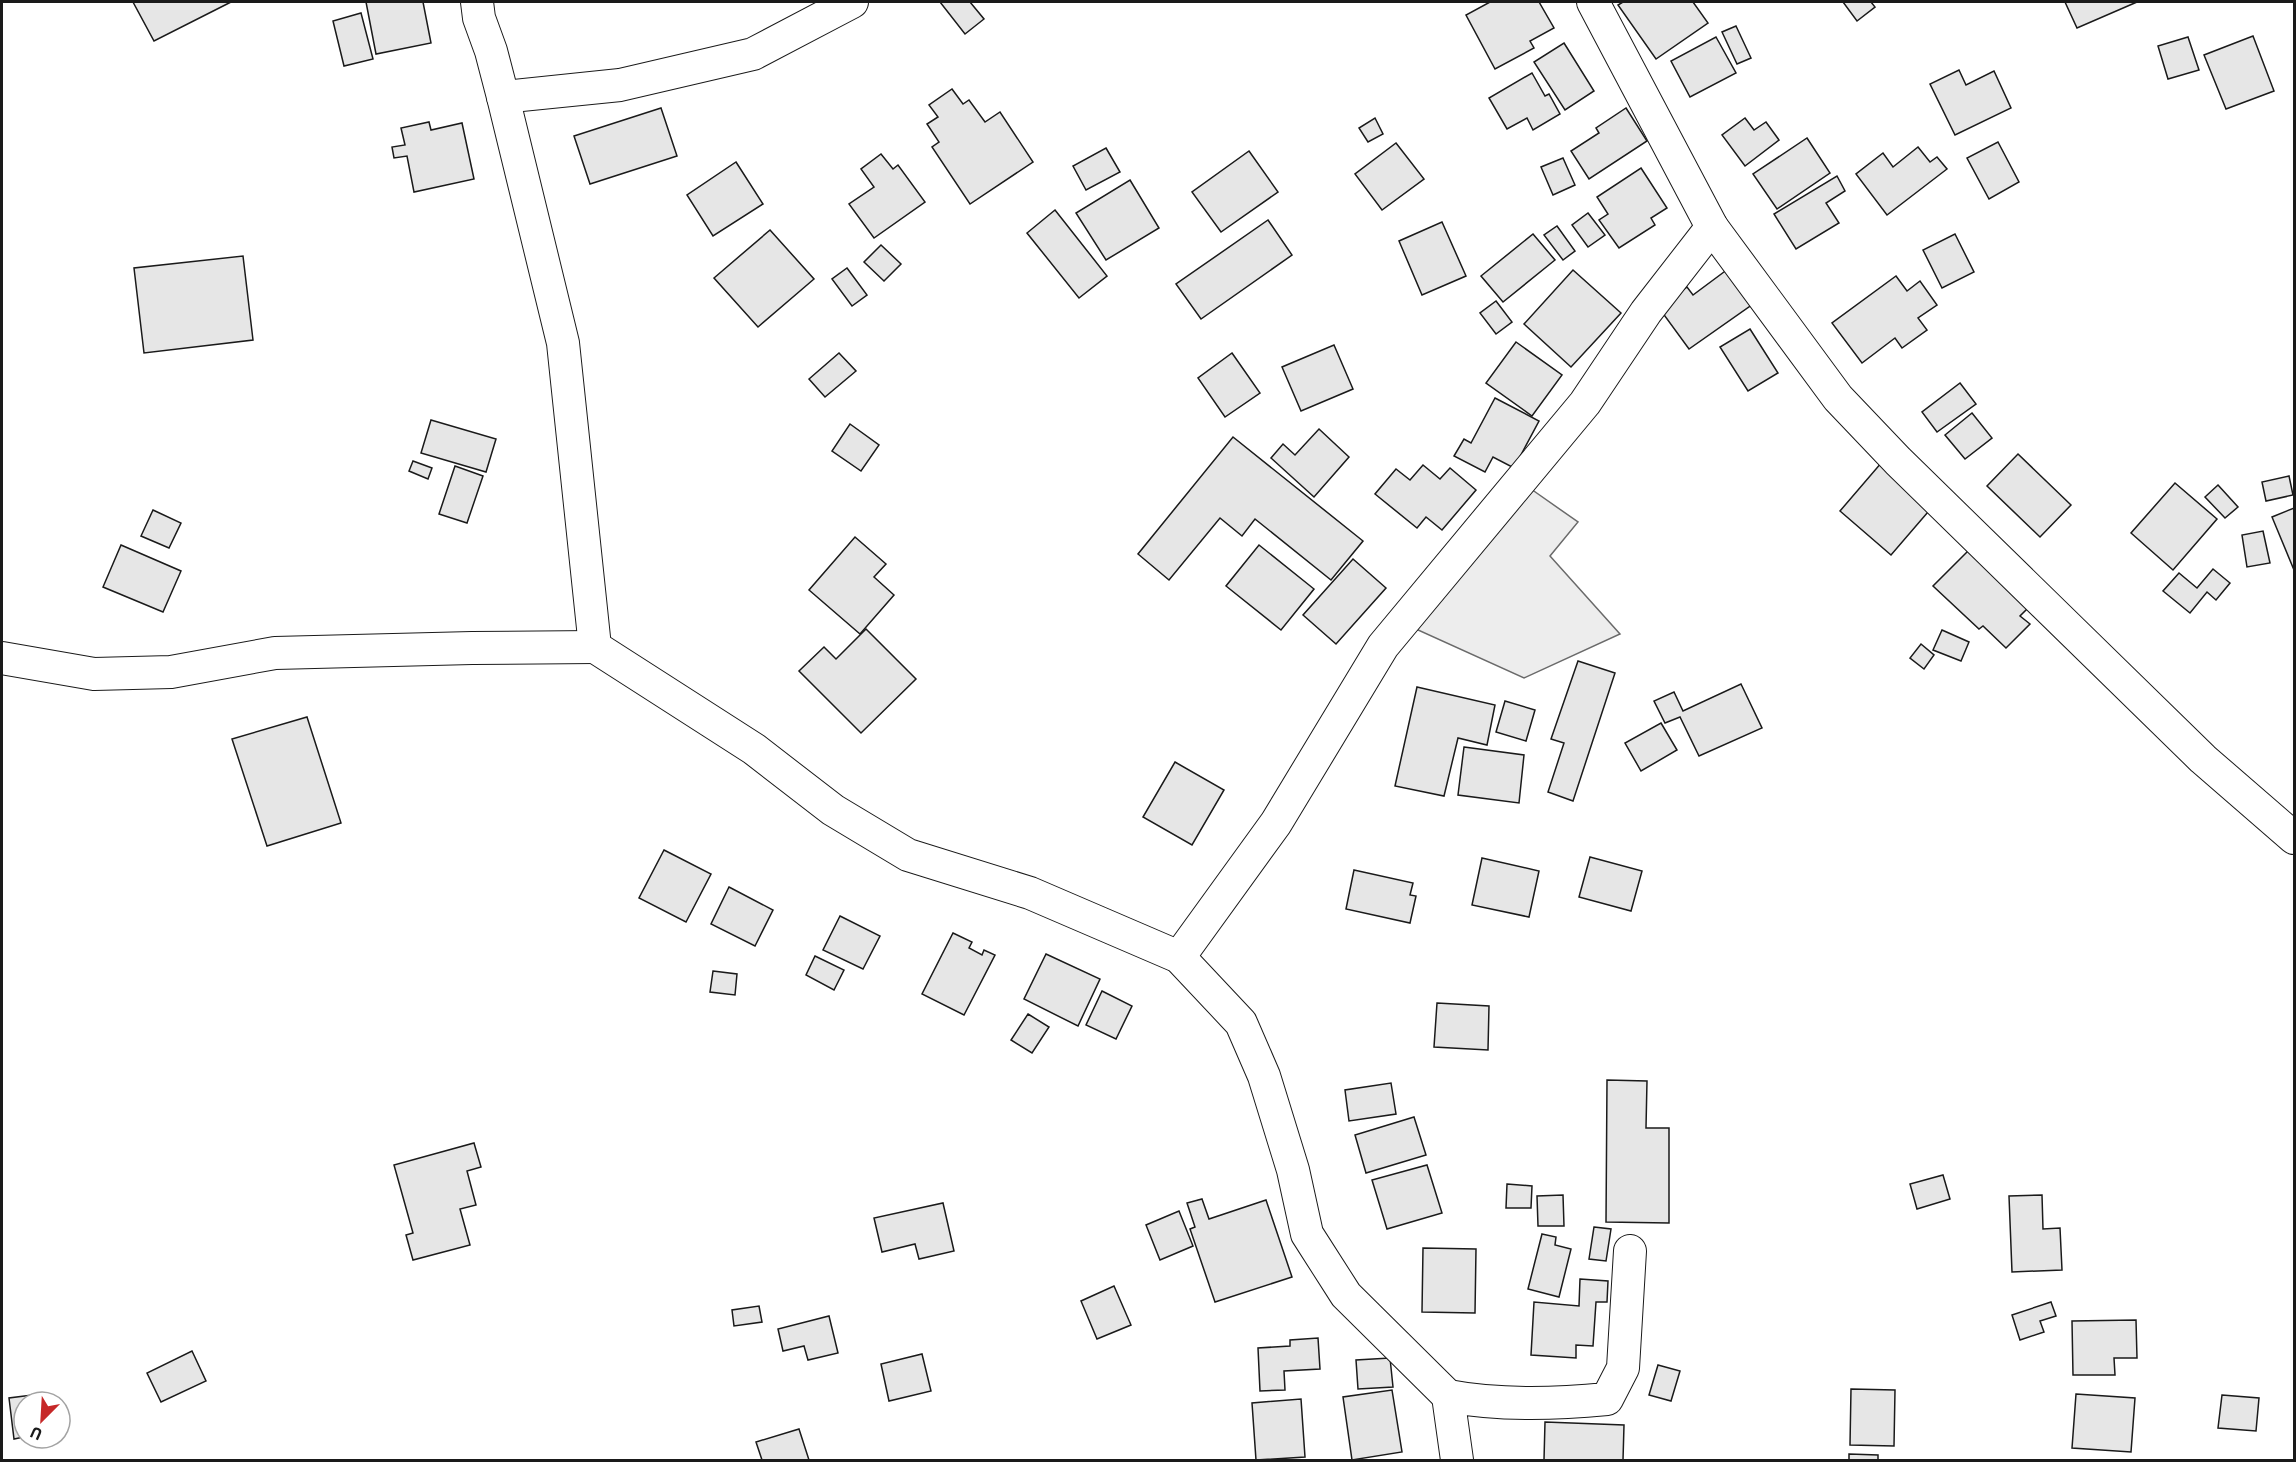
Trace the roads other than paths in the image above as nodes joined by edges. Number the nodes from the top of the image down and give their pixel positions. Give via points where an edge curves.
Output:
1 (477, 2) edge
2 (852, 2) edge
3 (1593, 2) edge
4 (503, 97) junction
5 (1712, 227) junction
6 (595, 647) junction
7 (2, 658) edge
8 (2295, 838) edge
9 (1179, 957) junction
10 (1630, 1251) dead end
11 (1448, 1396) junction
12 (1457, 1461) edge

1 - 4 street
2 - 4 street via 753,54 620,84
3 - 5 street
4 - 6 street via 563,343
5 - 8 street via 1838,398 1898,461 2203,759
5 - 9 street via 1646,312 1585,403 1383,646 1276,824
6 - 7 street via 275,653 171,672 94,674
6 - 9 street via 754,749 833,810 908,855 1030,893
9 - 11 street via 1241,1023 1264,1076 1293,1170 1307,1234 1346,1295
10 - 11 street via 1623,1368 1607,1399 1561,1403
11 - 12 street

